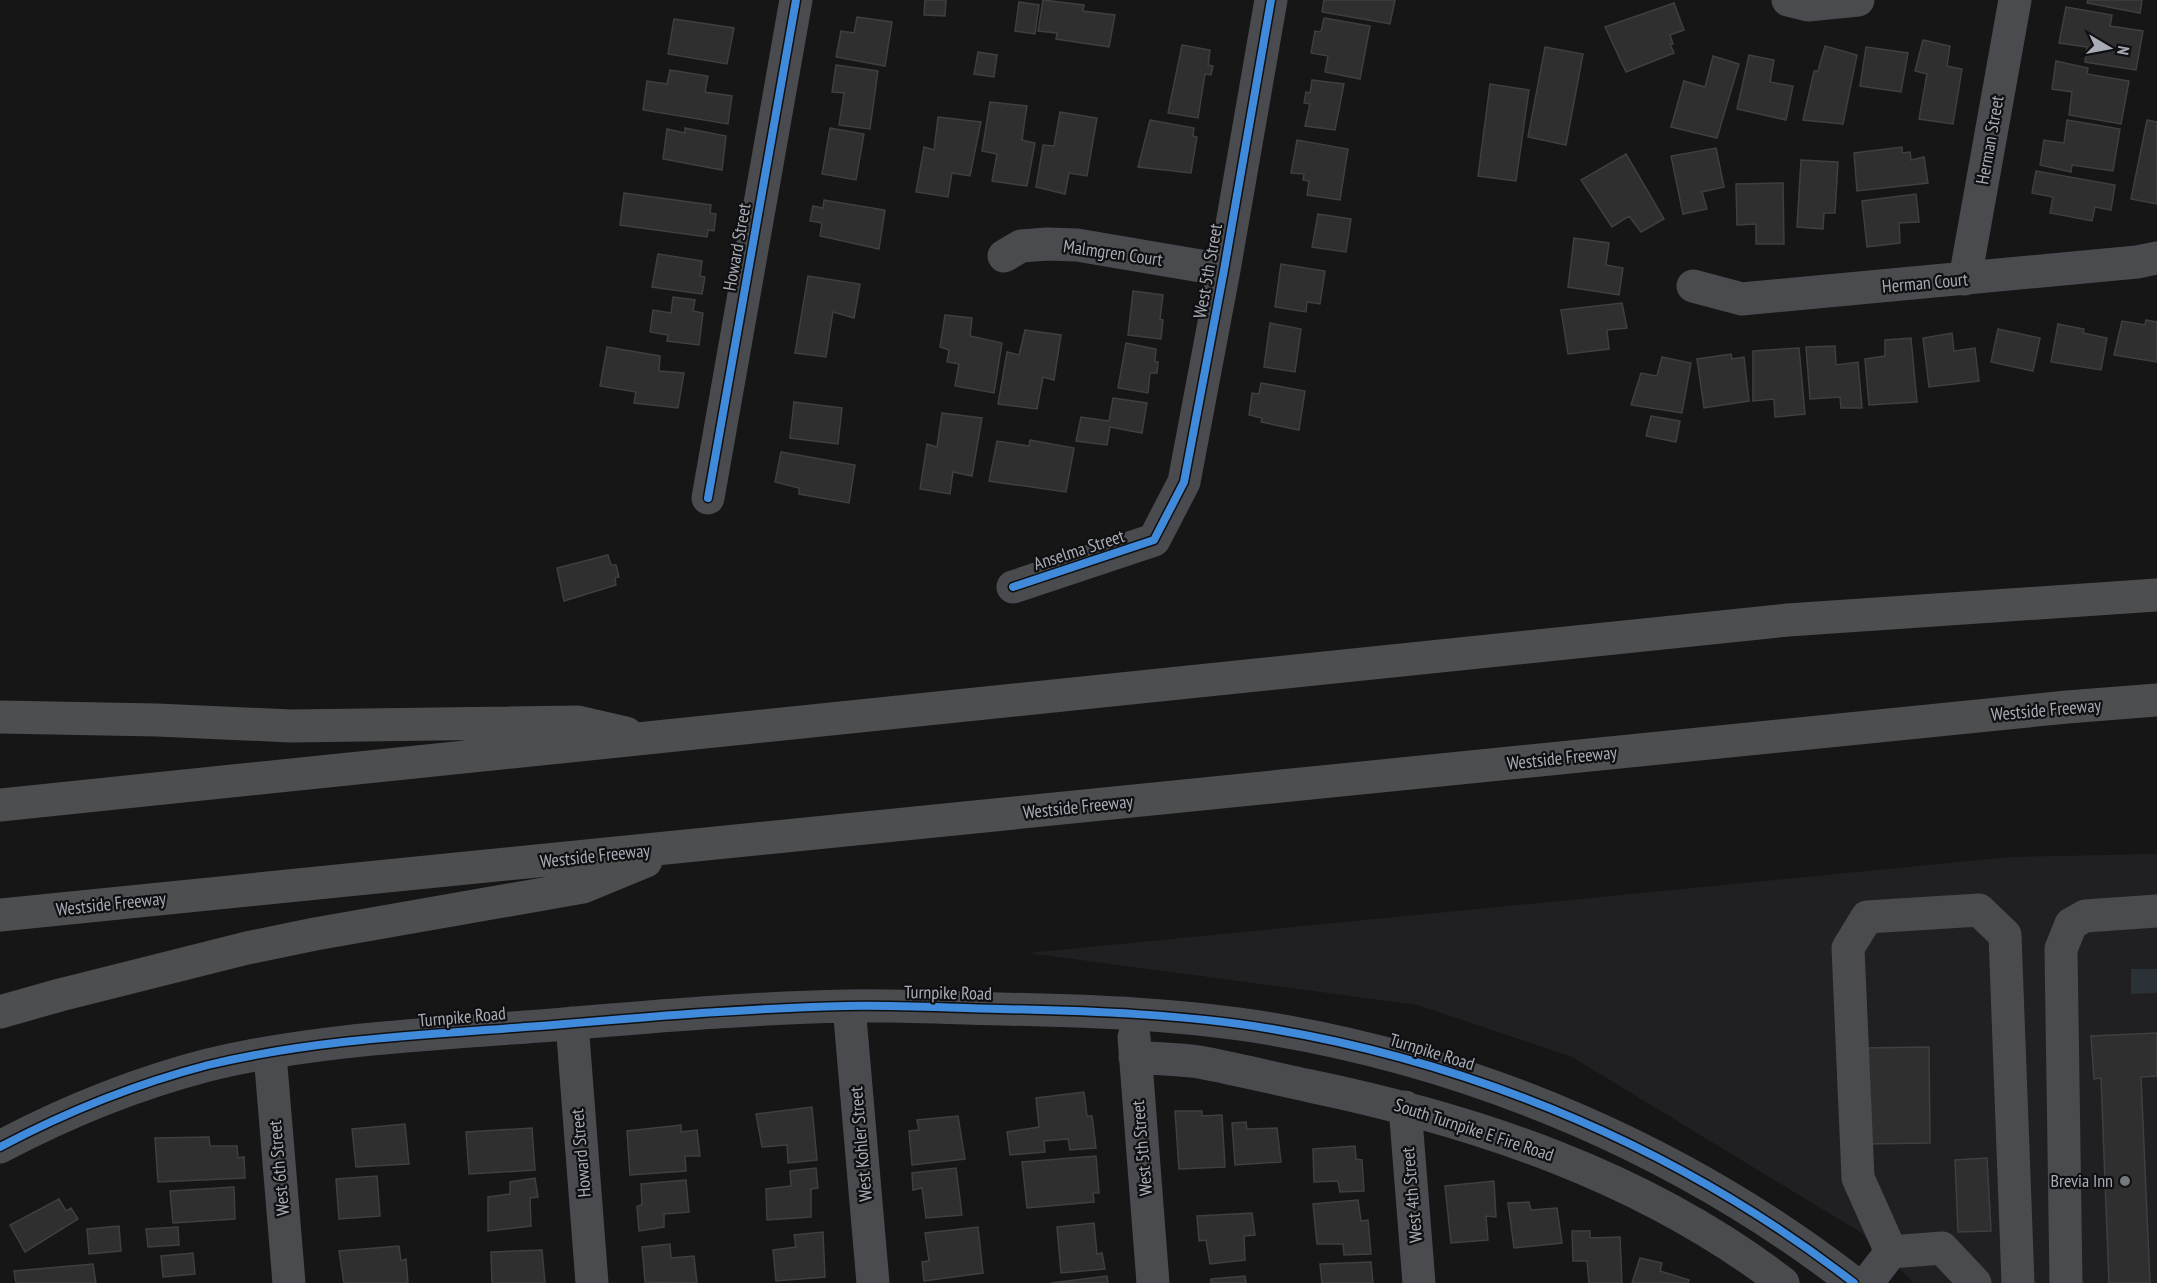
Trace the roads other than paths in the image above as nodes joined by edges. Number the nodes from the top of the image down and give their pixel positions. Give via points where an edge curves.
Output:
1 (796, 0) edge
2 (1271, 0) edge
3 (1788, 0) edge
4 (1858, 0) edge
5 (2015, 0) edge
6 (1004, 256) dead end
7 (2157, 258) edge
8 (1224, 270) junction
9 (1965, 279) junction
10 (1693, 286) dead end
11 (708, 498) dead end
12 (1154, 540) joint
13 (1012, 587) dead end
14 (2157, 595) edge
15 (2157, 700) edge
16 (2067, 707) junction
17 (2157, 716) edge
18 (0, 717) edge
19 (651, 739) junction
20 (0, 805) edge
21 (678, 848) junction
22 (2157, 911) edge
23 (0, 915) edge
24 (849, 1006) junction
25 (0, 1012) edge
26 (1133, 1013) junction
27 (572, 1023) junction
28 (270, 1054) junction
29 (1135, 1057) junction
30 (1405, 1107) junction
31 (0, 1147) edge
32 (1892, 1252) junction
33 (289, 1283) edge
34 (592, 1283) edge
35 (873, 1283) edge
36 (1153, 1283) edge
37 (1419, 1283) edge
38 (1783, 1283) edge
39 (1854, 1283) edge
40 (1867, 1283) edge
41 (1976, 1283) edge
42 (2018, 1283) edge
43 (2066, 1283) edge

1 - 11 street, Howard Street
2 - 8 street, West 5th Street
3 - 4 street via 1808,5
5 - 9 street, Herman Street
6 - 8 street, Malmgren Court via 1021,246 1077,245
7 - 9 street, Herman Court
8 - 12 street, West 5th Street via 1184,482
9 - 10 street, Herman Court via 1742,299
12 - 13 street, Anselma Street
14 - 19 highway via 1788,620
15 - 16 highway, Westside Freeway
16 - 17 highway
16 - 21 highway, Westside Freeway
18 - 19 highway via 291,726 578,722
19 - 20 highway
21 - 23 highway, Westside Freeway
21 - 25 highway via 583,887 247,948
22 - 43 street via 2085,916 2071,924 2061,950
24 - 26 street, Turnpike Road
24 - 27 street, Turnpike Road
24 - 35 street, West Kohler Street
26 - 29 street, West 5th Street
26 - 39 street, Turnpike Road via 1272,1029 1366,1048 1460,1074 1536,1102 1616,1136 1687,1173 1760,1216
27 - 28 street, Turnpike Road via 330,1043
27 - 34 street, Howard Street
28 - 31 street, Turnpike Road via 212,1064 119,1093
28 - 33 street, West 6th Street
29 - 30 street, South Turnpike E Fire Road via 1196,1062
29 - 36 street, West 5th Street
30 - 37 street, West 4th Street
30 - 38 street, South Turnpike E Fire Road via 1512,1139 1653,1200
32 - 40 street
32 - 41 street via 1942,1248
32 - 42 street via 1858,1178 1848,948 1867,916 1979,910 2005,935

